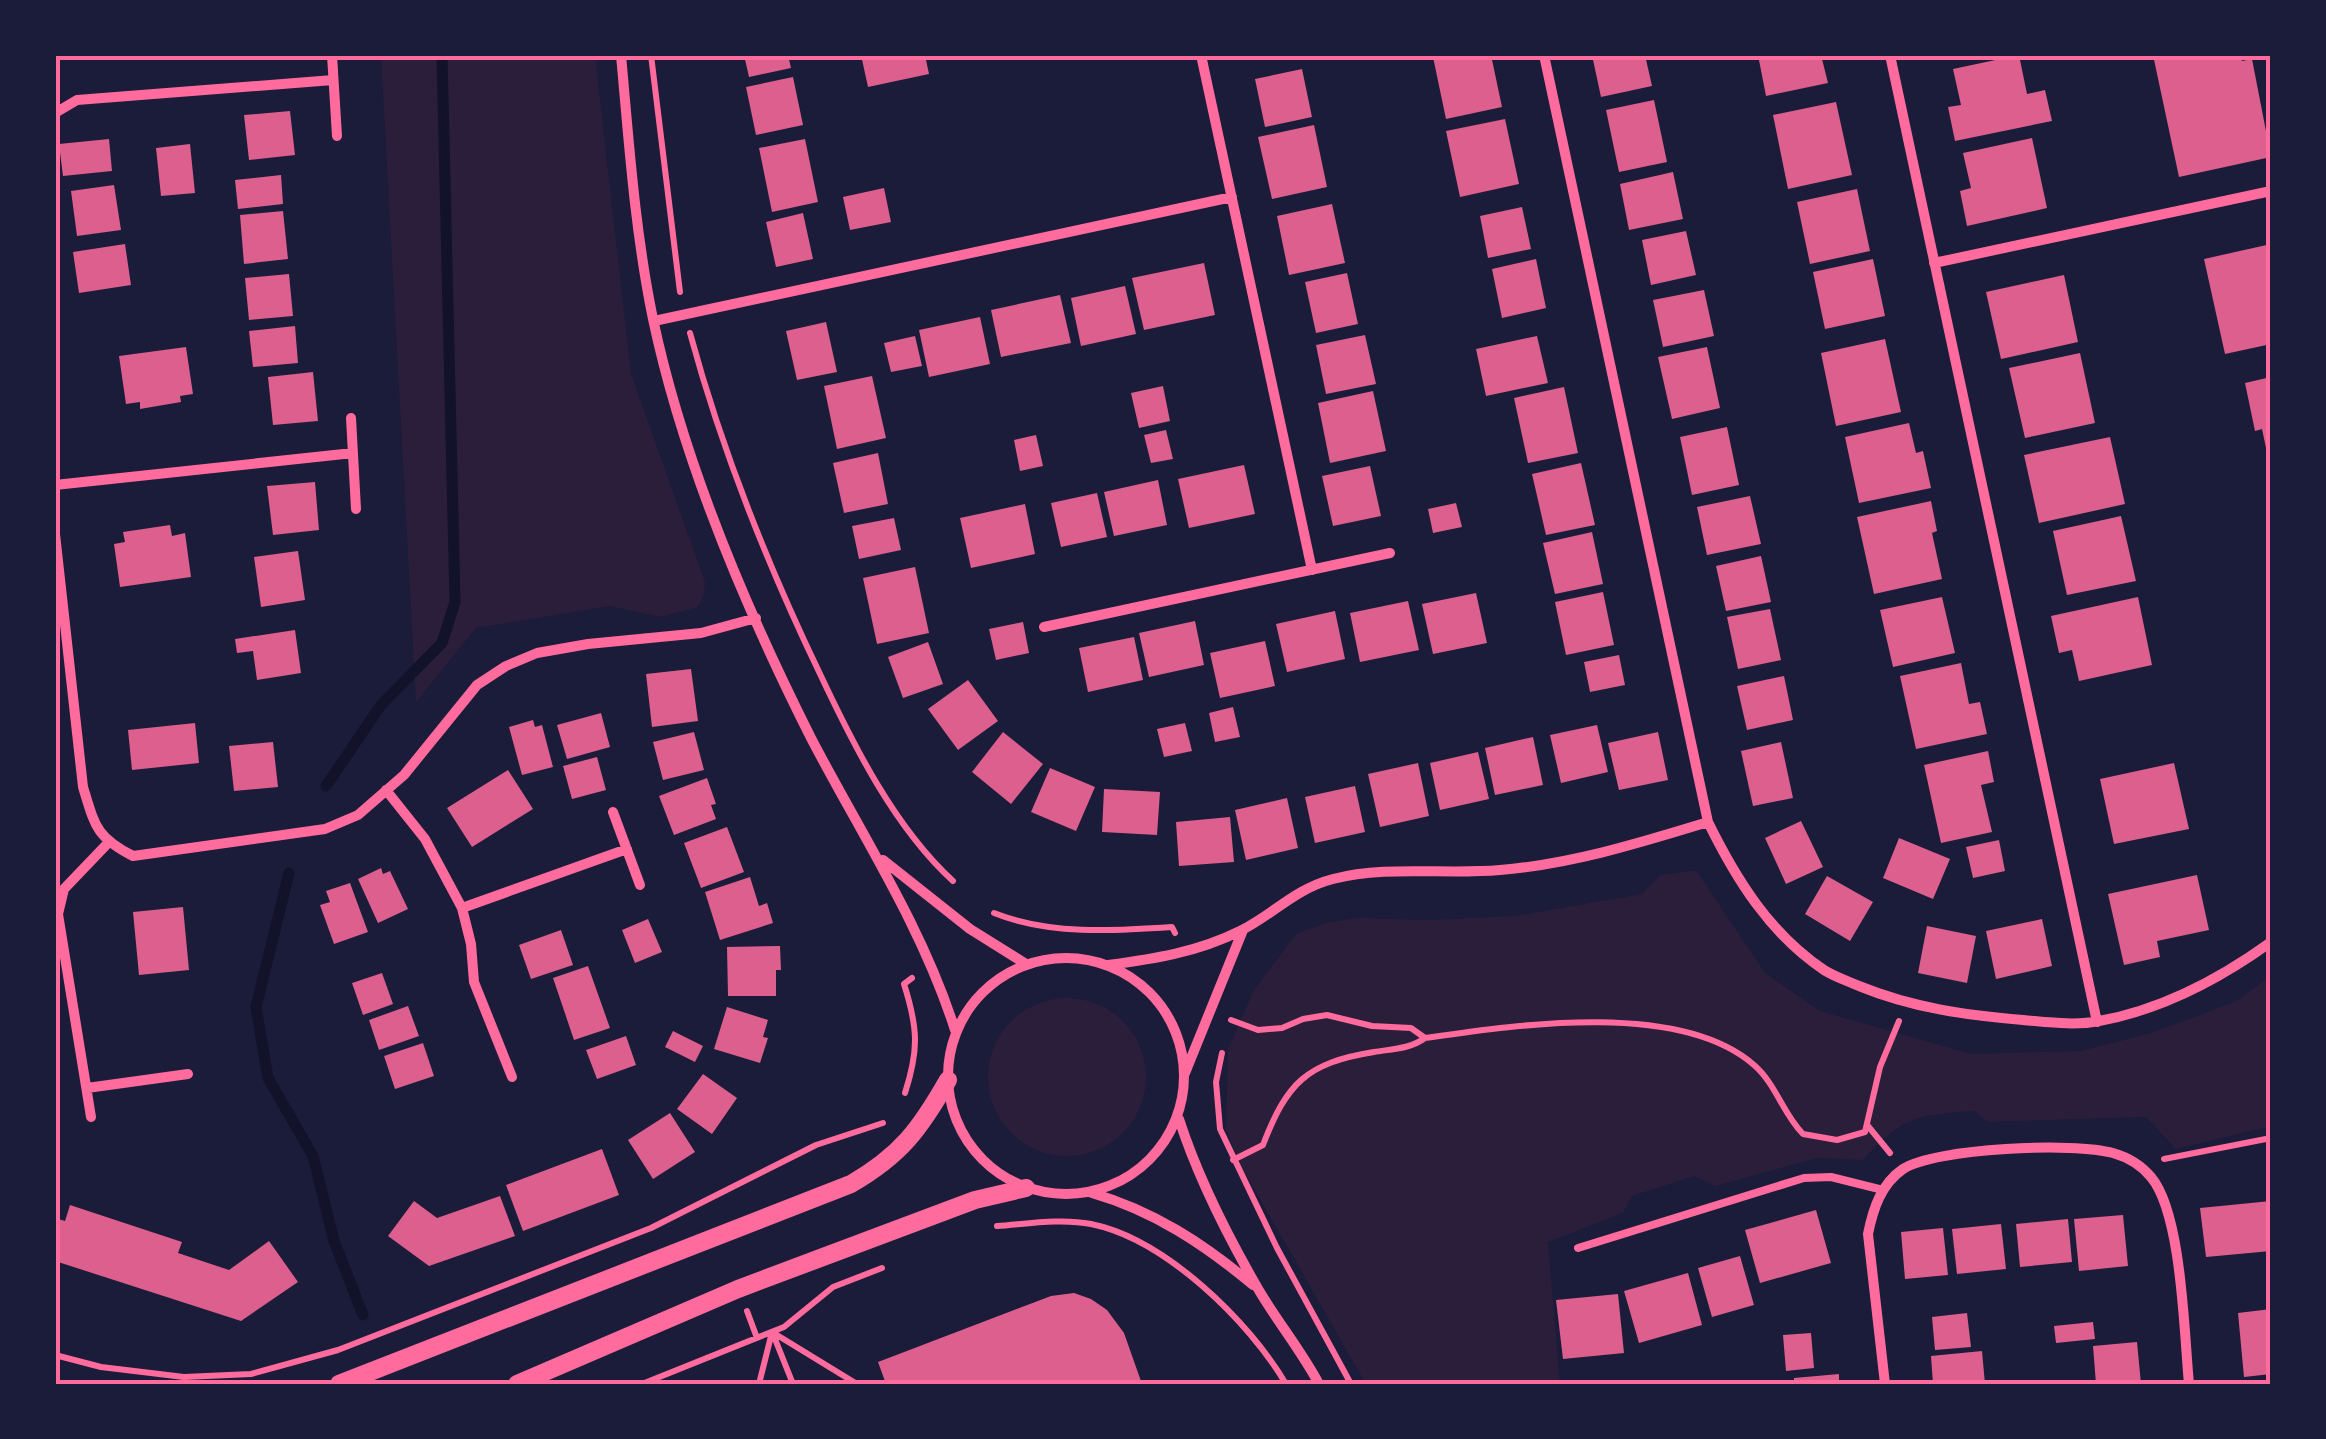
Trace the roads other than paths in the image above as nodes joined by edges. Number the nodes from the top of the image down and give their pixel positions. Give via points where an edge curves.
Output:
1 (332, 55) edge
2 (621, 55) edge
3 (1201, 55) edge
4 (1544, 55) edge
5 (1890, 55) edge
6 (334, 80) junction
7 (55, 113) edge
8 (336, 136) dead end
9 (2271, 191) edge
10 (1232, 197) junction
11 (1934, 263) junction
12 (654, 321) junction
13 (351, 418) dead end
14 (353, 453) junction
15 (55, 486) edge
16 (356, 509) dead end
17 (55, 534) edge
18 (1390, 553) dead end
19 (1312, 570) junction
20 (756, 618) junction
21 (1044, 627) dead end
22 (386, 790) junction
23 (614, 812) dead end
24 (1708, 822) junction
25 (108, 843) junction
26 (627, 849) junction
27 (878, 856) junction
28 (640, 885) dead end
29 (462, 908) junction
30 (1243, 930) junction
31 (2271, 942) edge
32 (1026, 964) junction
33 (1108, 966) junction
34 (2097, 1022) junction
35 (955, 1030) junction
36 (188, 1074) dead end
37 (1184, 1075) junction
38 (512, 1077) dead end
39 (948, 1080) junction
40 (86, 1088) junction
41 (91, 1117) dead end
42 (1179, 1118) junction
43 (1026, 1188) junction
44 (1883, 1190) junction
45 (1092, 1193) junction
46 (1578, 1248) dead end
47 (1258, 1288) junction
48 (339, 1384) edge
49 (516, 1384) edge
50 (1319, 1384) edge
51 (1885, 1384) edge
52 (2190, 1384) edge

1 - 6 street
2 - 12 street
3 - 10 street
4 - 24 street
5 - 11 street
6 - 7 street via 77,100
6 - 8 street
9 - 11 street
10 - 12 street
10 - 19 street
11 - 34 street
12 - 20 street via 693,457
13 - 14 street
14 - 15 street
14 - 16 street
17 - 25 street via 84,788
18 - 19 street
19 - 21 street
20 - 22 street via 701,633 537,653 506,666 477,685
20 - 27 street
22 - 25 street via 358,815 326,829 133,856
22 - 29 street via 425,839
23 - 26 street
24 - 30 street via 1574,862 1368,871 1328,880 1284,900
24 - 34 street via 1761,912 1826,972 1952,1014
25 - 40 street via 64,889 58,914
26 - 28 street
26 - 29 street
27 - 32 street
27 - 35 street
29 - 38 street via 474,982
30 - 33 street via 1186,953
30 - 37 street
31 - 34 street via 2163,1002
32 - 33 street via 1081,958
32 - 35 street via 996,979
33 - 37 street via 1150,996 1167,1018
35 - 39 street
36 - 40 street
37 - 42 street
39 - 43 street via 972,1142 987,1162
39 - 48 street via 897,1154 851,1184
40 - 41 street
42 - 45 street via 1144,1167
42 - 47 street via 1194,1167
43 - 45 street
43 - 49 street via 975,1200 757,1282
44 - 46 lane via 1831,1177 1804,1178
44 - 51 street via 1868,1234
44 - 52 street via 1919,1161 1957,1154 2073,1148 2112,1152 2138,1165 2157,1184 2169,1213
45 - 47 street via 1175,1227
47 - 50 street

